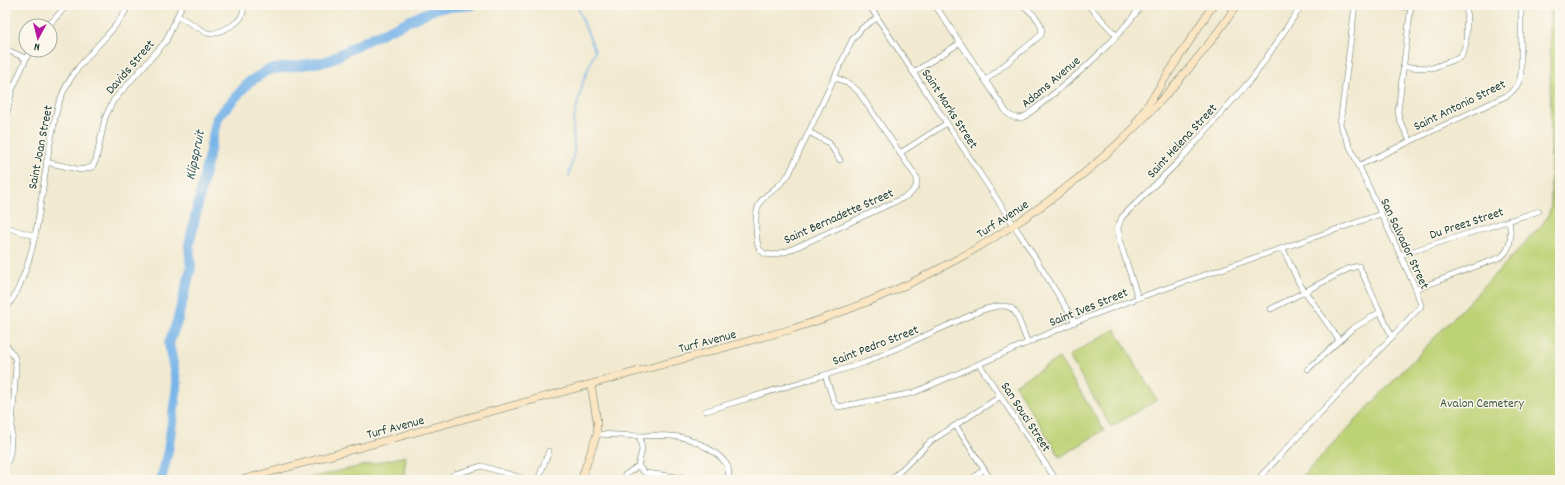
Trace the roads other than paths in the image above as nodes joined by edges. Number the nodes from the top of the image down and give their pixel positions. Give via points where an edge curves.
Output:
1 (67, 5) edge
2 (129, 5) edge
3 (182, 5) edge
4 (243, 5) edge
5 (869, 5) edge
6 (935, 5) edge
7 (1023, 5) edge
8 (1088, 5) edge
9 (1142, 5) edge
10 (1213, 5) edge
11 (1237, 5) edge
12 (1302, 5) edge
13 (1355, 5) edge
14 (1391, 5) edge
15 (1467, 5) edge
16 (1521, 5) edge
17 (1411, 6) edge
18 (178, 16) junction
19 (55, 18) edge
20 (877, 18) junction
21 (1116, 35) junction
22 (960, 43) junction
23 (5, 49) edge
24 (18, 55) edge
25 (25, 58) edge
26 (1404, 67) junction
27 (914, 72) junction
28 (835, 77) junction
29 (986, 80) junction
30 (5, 122) edge
31 (947, 123) junction
32 (1134, 127) junction
33 (809, 132) junction
34 (1410, 140) junction
35 (900, 153) junction
36 (840, 160) dead end
37 (46, 162) junction
38 (1358, 166) junction
39 (1539, 211) dead end
40 (1381, 214) junction
41 (1509, 220) junction
42 (1014, 225) junction
43 (5, 227) edge
44 (35, 236) junction
45 (1283, 249) junction
46 (1400, 255) junction
47 (1416, 288) junction
48 (1305, 292) junction
49 (1138, 298) junction
50 (5, 310) edge
51 (1271, 310) dead end
52 (1380, 312) junction
53 (1074, 322) junction
54 (1392, 337) junction
55 (1340, 340) junction
56 (5, 343) edge
57 (1028, 343) junction
58 (979, 364) junction
59 (1308, 369) dead end
60 (825, 375) junction
61 (591, 384) junction
62 (1001, 396) junction
63 (706, 411) dead end
64 (956, 426) junction
65 (597, 434) junction
66 (640, 436) junction
67 (549, 450) dead end
68 (5, 464) edge
69 (638, 466) junction
70 (984, 469) junction
71 (625, 475) dead end
72 (241, 480) edge
73 (445, 480) edge
74 (528, 480) edge
75 (538, 480) edge
76 (581, 480) edge
77 (701, 480) edge
78 (728, 480) edge
79 (891, 480) edge
80 (971, 480) edge
81 (991, 480) edge
82 (1056, 480) edge
83 (1257, 480) edge

1 - 19 street
2 - 37 street, Saint Joan Street via 70,76 58,104
3 - 18 street, Davids Street
4 - 18 street via 244,13 240,20 212,34
5 - 20 street, Saint Marks Street
6 - 22 street, Adams Avenue
7 - 29 street via 1041,23 1041,35
8 - 21 street
9 - 21 street, Adams Avenue
10 - 32 main road, Turf Avenue
11 - 32 main road, Turf Avenue via 1188,71 1149,115
12 - 49 street, Saint Helena Street via 1261,66 1240,92 1181,159 1122,217 1118,227 1119,239
13 - 38 street, San Salvador Street via 1340,120 1344,136
14 - 17 street
15 - 26 street via 1466,44 1461,57 1436,68
16 - 34 street, Saint Antonio Street via 1521,73 1514,90
17 - 26 street
18 - 37 street, Davids Street via 166,41 113,101 105,118 96,160 92,167 81,170
20 - 27 street, Saint Marks Street
20 - 28 street, Saint Bernadette Street via 856,33
21 - 29 street, Adams Avenue via 1073,78 1024,117 1015,118 1007,113
22 - 27 street
22 - 29 street, Adams Avenue
23 - 24 street
25 - 30 street via 12,90
26 - 34 street via 1398,112
27 - 31 street, Saint Marks Street
28 - 33 street, Saint Bernadette Street
28 - 35 street via 858,91
31 - 35 street
31 - 42 street, Saint Marks Street
32 - 42 main road, Turf Avenue via 1065,189
33 - 35 street, Saint Bernadette Street via 789,174 758,206 757,243 765,254 773,255 788,251 910,194 916,187 917,178
33 - 36 street via 829,143
34 - 38 street, Saint Antonio Street
37 - 44 street, Saint Joan Street
38 - 40 street, San Salvador Street
39 - 41 street, Du Preez Street
40 - 45 street, Saint Ives Street
40 - 46 street, San Salvador Street
41 - 46 street, Du Preez Street
41 - 47 street via 1510,242 1507,251 1501,257
42 - 53 street, Saint Marks Street
42 - 61 main road, Turf Avenue via 937,272 856,307 792,329
43 - 44 street
44 - 50 street, Saint Joan Street via 20,285
45 - 48 street
45 - 49 street, Saint Ives Street
46 - 47 street, San Salvador Street
47 - 54 street, San Salvador Street via 1420,307
48 - 51 street
48 - 52 street via 1350,268 1359,266
48 - 55 street
49 - 53 street, Saint Ives Street
52 - 54 street
52 - 55 street via 1359,323
53 - 57 street, Saint Ives Street
54 - 83 street, San Salvador Street
55 - 59 street
56 - 68 street via 15,358 16,367 10,454
57 - 58 street, Saint Ives Street
57 - 60 street, Saint Pedro Street via 1015,311 1007,305 1001,305 980,311 871,360
58 - 60 street, Saint Ives Street via 913,393 841,407 835,404
58 - 62 street, San Souci Street
60 - 63 street, Saint Pedro Street
61 - 65 main road via 598,421
61 - 72 main road, Turf Avenue
62 - 64 street
62 - 82 street, San Souci Street
64 - 70 street
64 - 79 street via 925,447
65 - 66 street
65 - 76 main road
66 - 69 street via 642,450
66 - 78 street via 690,439 718,456 726,464 729,470
67 - 75 street
69 - 71 street
69 - 77 street via 645,473
70 - 80 street
70 - 81 street
73 - 74 street via 455,474 482,466

